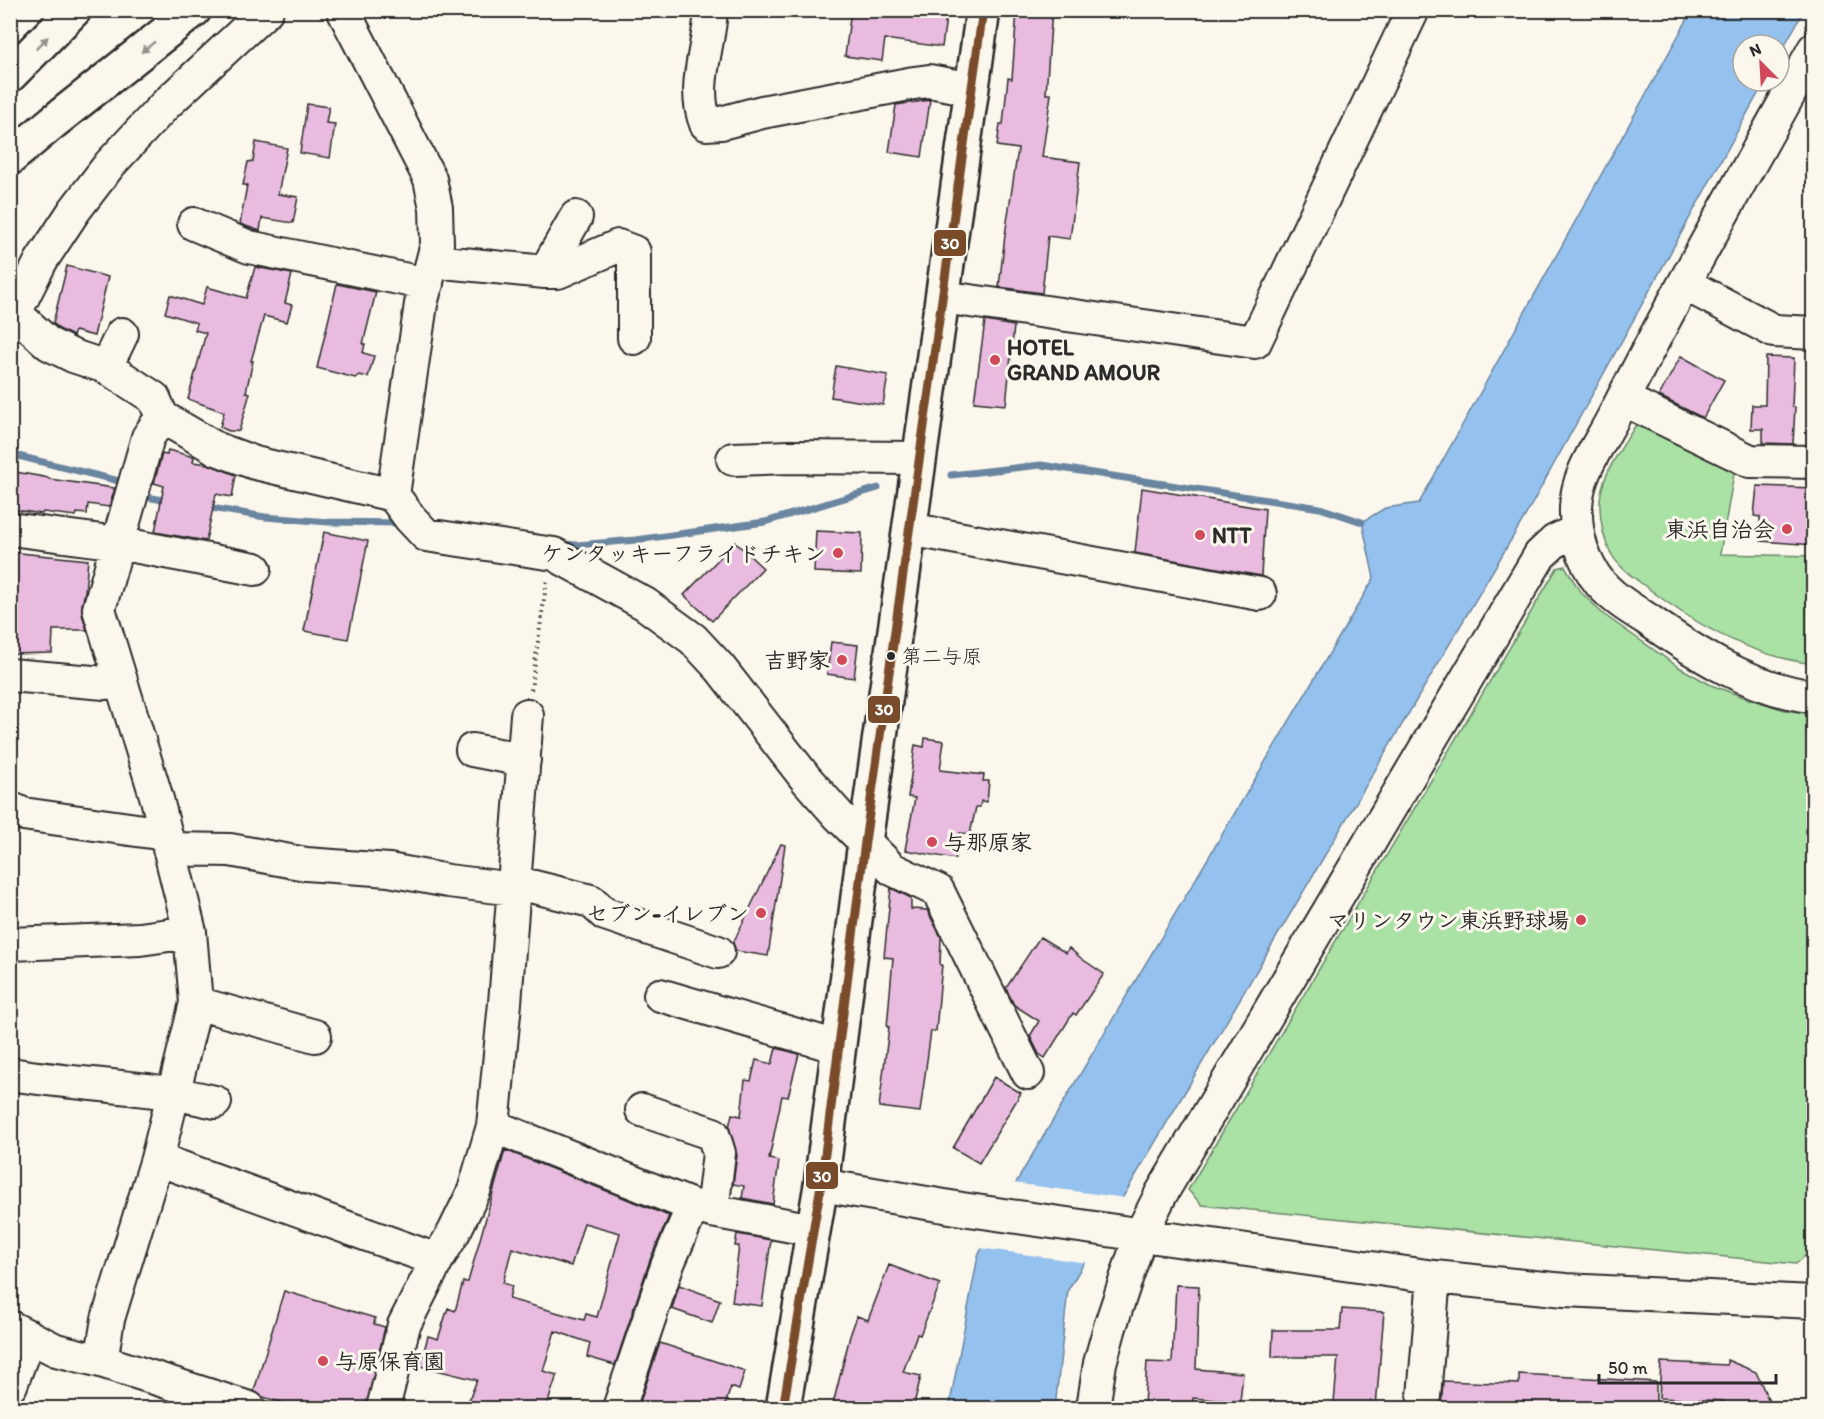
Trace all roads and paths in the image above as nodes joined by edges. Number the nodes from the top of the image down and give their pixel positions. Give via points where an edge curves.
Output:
1 (74, 10) edge
2 (194, 10) edge
3 (267, 10) edge
4 (343, 10) edge
5 (711, 10) edge
6 (983, 10) edge
7 (1413, 10) edge
8 (1814, 49) edge
9 (10, 75) edge
10 (972, 89) junction
11 (10, 158) edge
12 (576, 217) dead end
13 (194, 224) dead end
14 (430, 272) junction
15 (545, 272) junction
16 (1685, 284) junction
17 (942, 297) junction
18 (13, 318) edge
19 (1814, 333) edge
20 (122, 334) dead end
21 (634, 338) dead end
22 (106, 367) junction
23 (1623, 399) junction
24 (162, 417) junction
25 (919, 458) junction
26 (733, 459) dead end
27 (1814, 462) edge
28 (393, 495) junction
29 (10, 529) edge
30 (909, 530) junction
31 (1576, 531) junction
32 (118, 543) junction
33 (550, 554) junction
34 (255, 569) dead end
35 (1260, 594) dead end
36 (10, 675) edge
37 (121, 680) junction
38 (1814, 697) edge
39 (527, 715) joint
40 (472, 750) dead end
41 (524, 760) junction
42 (10, 808) edge
43 (167, 842) junction
44 (865, 842) junction
45 (514, 886) junction
46 (190, 932) junction
47 (10, 944) edge
48 (718, 952) dead end
49 (660, 995) dead end
50 (196, 1003) junction
51 (315, 1036) dead end
52 (838, 1047) junction
53 (1028, 1072) dead end
54 (10, 1074) edge
55 (175, 1092) junction
56 (215, 1102) dead end
57 (642, 1110) dead end
58 (493, 1126) junction
59 (157, 1159) junction
60 (821, 1185) junction
61 (703, 1208) junction
62 (813, 1230) junction
63 (1141, 1234) junction
64 (437, 1260) junction
65 (1434, 1277) junction
66 (1814, 1302) edge
67 (20, 1331) edge
68 (101, 1361) junction
69 (11, 1385) edge
70 (188, 1400) edge
71 (249, 1408) edge
72 (383, 1408) edge
73 (619, 1408) edge
74 (783, 1408) edge
75 (1093, 1408) edge
76 (1423, 1408) edge

9 -> 1 highway
2 -> 11 highway
3 - 18 street via 165,105 110,164 41,261
4 - 14 street via 430,179 437,244
5 - 10 street via 699,89 706,124 929,81
6 - 10 highway
7 - 17 street via 1255,342
8 - 16 street
10 - 17 highway
12 - 15 street
13 - 14 street via 249,247
14 - 15 street
14 - 28 street via 421,304
15 - 21 street via 558,272 618,246 634,252
16 - 19 street via 1774,331
16 - 23 street
17 - 25 highway
18 - 22 street via 49,344
20 - 22 street
22 - 24 street via 154,398
23 - 27 street via 1750,461
23 - 31 street via 1582,476
24 - 28 street via 217,449 255,464
24 - 32 street via 148,437
25 - 26 street
25 - 30 highway
28 - 33 street via 426,535
29 - 32 street
30 - 35 street
30 - 44 highway
31 - 38 street via 1585,560 1600,583 1627,606 1727,670 1760,684
31 - 63 street via 1555,541 1540,555 1170,1178
32 - 34 street
32 - 37 street via 99,609
33 - 39 path
33 - 44 street via 645,604 693,639 807,780
36 - 37 street via 105,683
37 - 43 street
39 - 41 street
40 - 41 street
41 - 45 street
42 - 43 street via 23,814
43 - 45 street via 306,864
43 - 46 street
44 - 52 highway
44 - 53 street via 892,869 938,891
45 - 48 street via 591,902 605,914
45 - 58 street
46 - 47 street via 140,939
46 - 50 street
49 - 52 street
50 - 51 street
50 - 55 street
52 - 60 highway
54 - 55 street
55 - 56 street
55 - 59 street
57 - 61 street via 713,1134 719,1153
58 - 61 street
58 - 64 street via 474,1191
59 - 64 street
59 - 68 street via 108,1319
60 - 62 highway
60 - 63 street
61 - 62 street
61 - 73 street via 667,1266
62 - 74 highway
63 - 65 street
63 - 75 street via 1100,1363
64 - 72 street via 404,1325
65 - 66 street via 1565,1290
65 - 76 street
67 - 68 street via 56,1350
67 - 69 street
68 - 70 street
70 - 71 street

